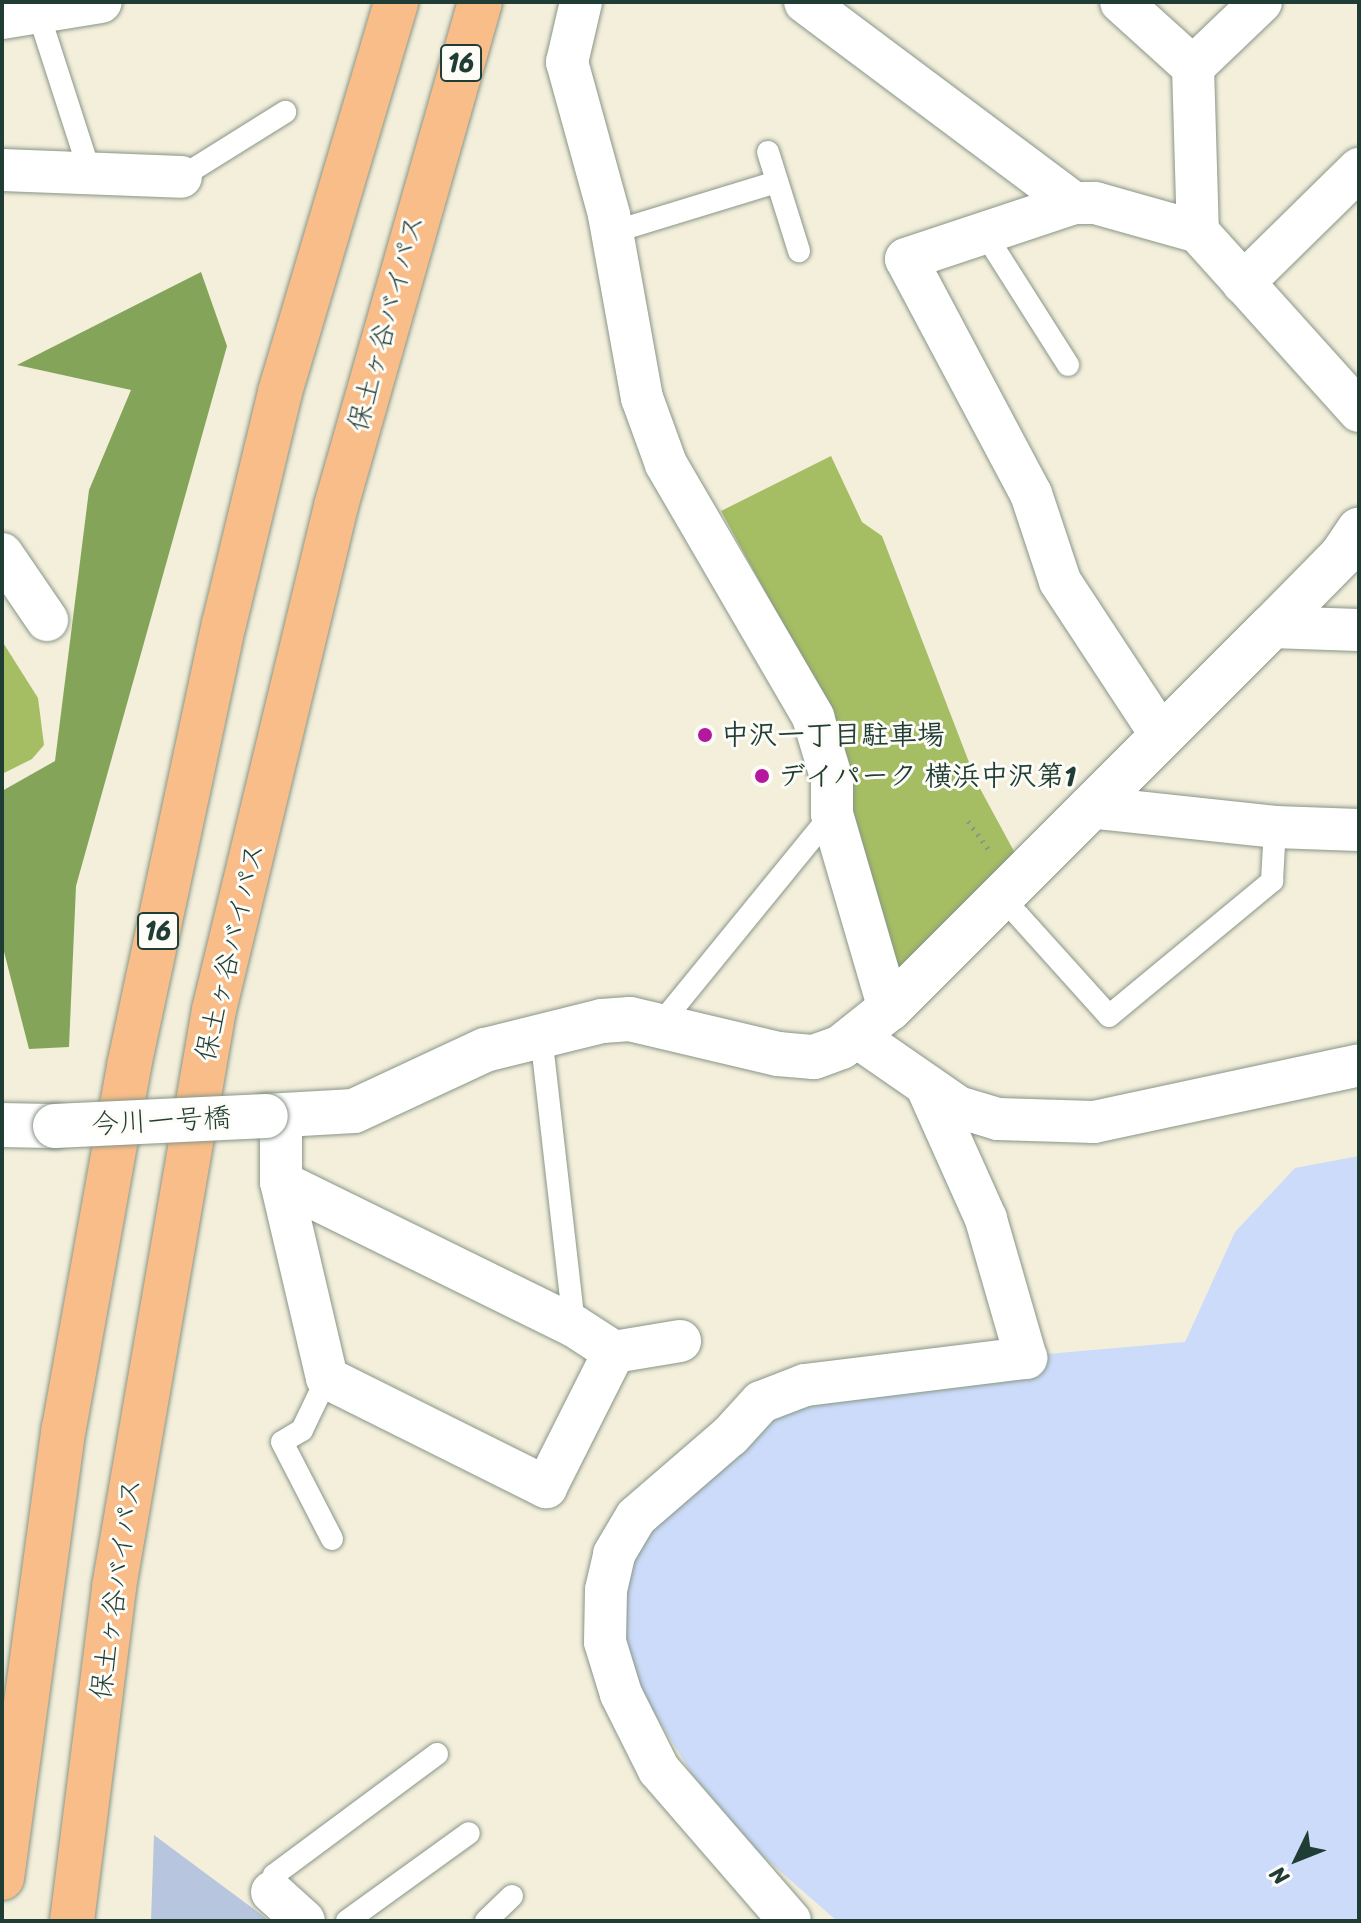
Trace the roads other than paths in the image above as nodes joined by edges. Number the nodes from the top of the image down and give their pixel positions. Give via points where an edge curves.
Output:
1 (101, 2) edge
2 (396, 2) edge
3 (480, 2) edge
4 (581, 2) edge
5 (805, 2) edge
6 (1121, 2) edge
7 (1261, 2) edge
8 (21, 16) edge
9 (1193, 67) junction
10 (285, 112) dead end
11 (768, 152) dead end
12 (1359, 169) edge
13 (2, 170) edge
14 (90, 173) junction
15 (181, 177) joint
16 (777, 182) junction
17 (1074, 203) junction
18 (613, 232) junction
19 (1198, 232) junction
20 (985, 234) junction
21 (799, 251) dead end
22 (1243, 283) junction
23 (1068, 365) dead end
24 (1359, 411) edge
25 (1359, 529) edge
26 (2, 554) edge
27 (47, 620) dead end
28 (1271, 627) junction
29 (1359, 630) edge
30 (1161, 735) junction
31 (1089, 807) junction
32 (832, 814) junction
33 (1275, 827) junction
34 (1359, 830) edge
35 (1001, 896) junction
36 (873, 1023) junction
37 (658, 1027) junction
38 (541, 1035) junction
39 (1359, 1065) edge
40 (927, 1087) junction
41 (274, 1117) junction
42 (2, 1125) edge
43 (281, 1182) junction
44 (574, 1326) junction
45 (680, 1341) dead end
46 (614, 1352) junction
47 (327, 1378) junction
48 (332, 1539) dead end
49 (437, 1754) dead end
50 (659, 1770) junction
51 (469, 1833) dead end
52 (2, 1878) edge
53 (272, 1892) joint
54 (512, 1896) dead end
55 (72, 1921) edge
56 (304, 1921) edge
57 (347, 1921) edge
58 (486, 1921) edge
59 (751, 1921) edge
60 (790, 1921) edge

1 - 8 street
2 - 52 highway, 16 via 280,392 135,1035 64,1428
3 - 55 highway, 保土ヶ谷バイパス / 16 via 336,506 214,1010 116,1571
4 - 18 street via 567,62
5 - 17 street
6 - 9 street
7 - 9 street
8 - 14 lane
9 - 19 street
10 - 15 lane
11 - 16 lane
12 - 22 street
13 - 14 street
14 - 15 street
16 - 18 lane
16 - 21 lane
17 - 19 street via 1095,203
17 - 20 street
18 - 32 street via 629,342 666,464 813,717 832,780
19 - 22 street
20 - 23 lane
20 - 30 street via 906,259 1031,494 1060,581
22 - 24 street
25 - 28 street via 1341,556
26 - 27 street
28 - 29 street
28 - 30 street
30 - 31 street
31 - 33 street
31 - 35 street
32 - 36 street
32 - 37 lane
33 - 34 street
33 - 35 lane via 1272,881 1109,1016
35 - 36 street
36 - 37 street, 今川一号橋 via 814,1057
36 - 40 street
37 - 38 street, 今川一号橋 via 630,1019
38 - 41 street, 今川一号橋 via 485,1050 354,1111
38 - 44 lane
39 - 40 street via 1094,1122 998,1119 958,1107
40 - 50 street via 986,1219 1026,1358 805,1385 761,1402 730,1436 636,1517 614,1554 606,1590 605,1642 621,1694
41 - 42 street, 今川一号橋, bridge
41 - 43 street
43 - 44 street
43 - 47 street via 287,1227
44 - 46 street
45 - 46 street
46 - 47 street via 546,1487
47 - 48 lane via 302,1430 282,1442
49 - 53 lane via 274,1875
50 - 59 street
50 - 60 street
51 - 57 lane
53 - 56 street
54 - 58 lane

